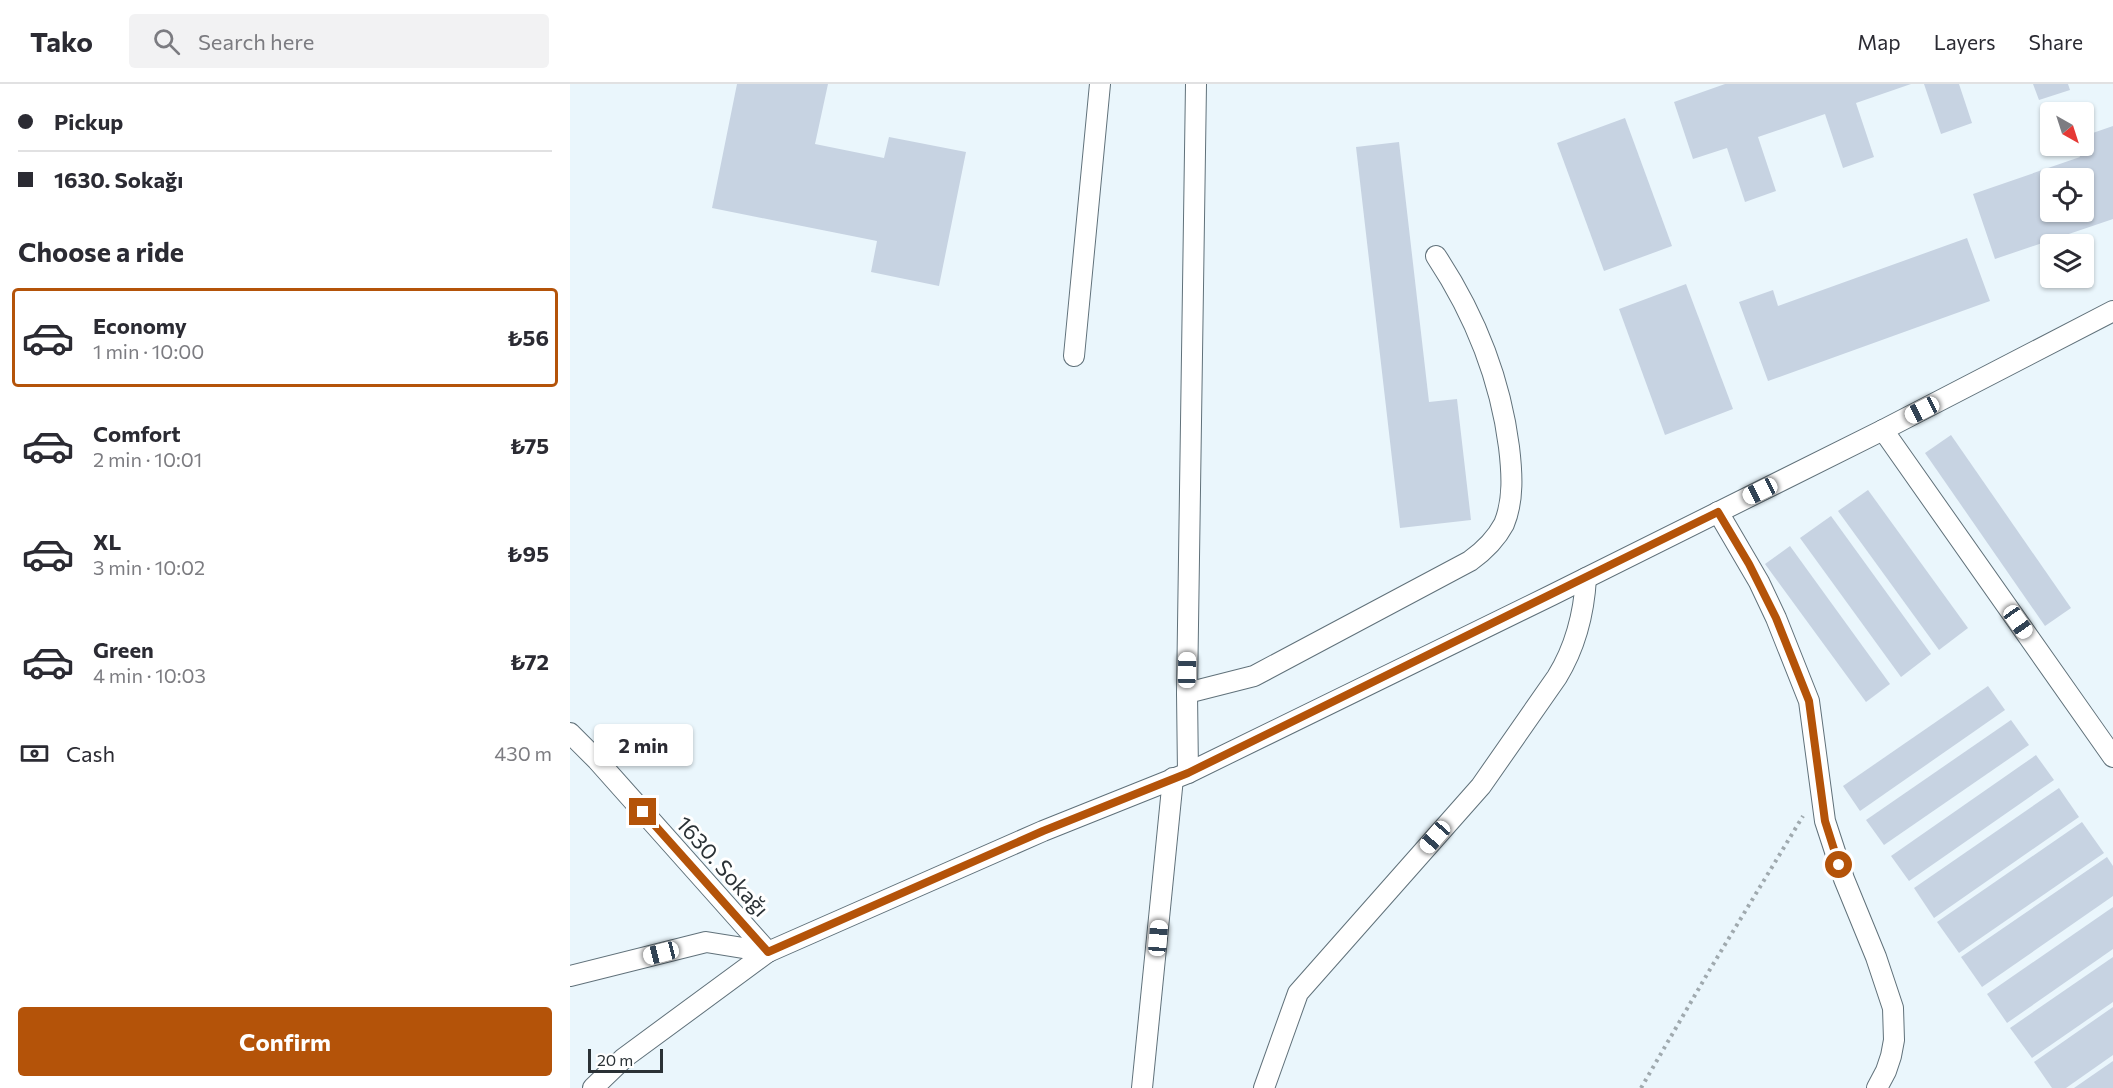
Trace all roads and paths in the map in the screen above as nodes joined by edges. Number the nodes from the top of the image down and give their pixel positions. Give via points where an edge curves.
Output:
1 (1100, 84) edge
2 (1196, 84) edge
3 (1436, 256) dead end
4 (2113, 311) edge
5 (1074, 356) dead end
6 (1882, 430) junction
7 (1718, 512) junction
8 (1586, 578) junction
9 (1187, 693) junction
10 (570, 733) edge
11 (2113, 757) edge
12 (1180, 776) junction
13 (1820, 787) junction
14 (768, 952) junction
15 (570, 976) edge
16 (593, 1088) edge
17 (1143, 1088) edge
18 (1263, 1088) edge
19 (1641, 1088) edge
20 (1877, 1088) edge

1 - 5 street
2 - 9 street
3 - 9 street via 1474,322 1499,394 1511,471 1511,494 1503,525 1470,561 1254,676
4 - 6 street
6 - 7 street
6 - 11 street
7 - 8 street
7 - 13 street via 1759,582 1809,701
8 - 12 street
8 - 18 street via 1579,628 1557,677 1481,786 1298,993
9 - 12 street
10 - 14 street, 1630. Sokağı
12 - 14 street via 1043,831
12 - 17 street
13 - 19 path
13 - 20 street via 1834,850 1893,1008 1891,1056
14 - 15 street via 706,942
14 - 16 street via 624,1058

